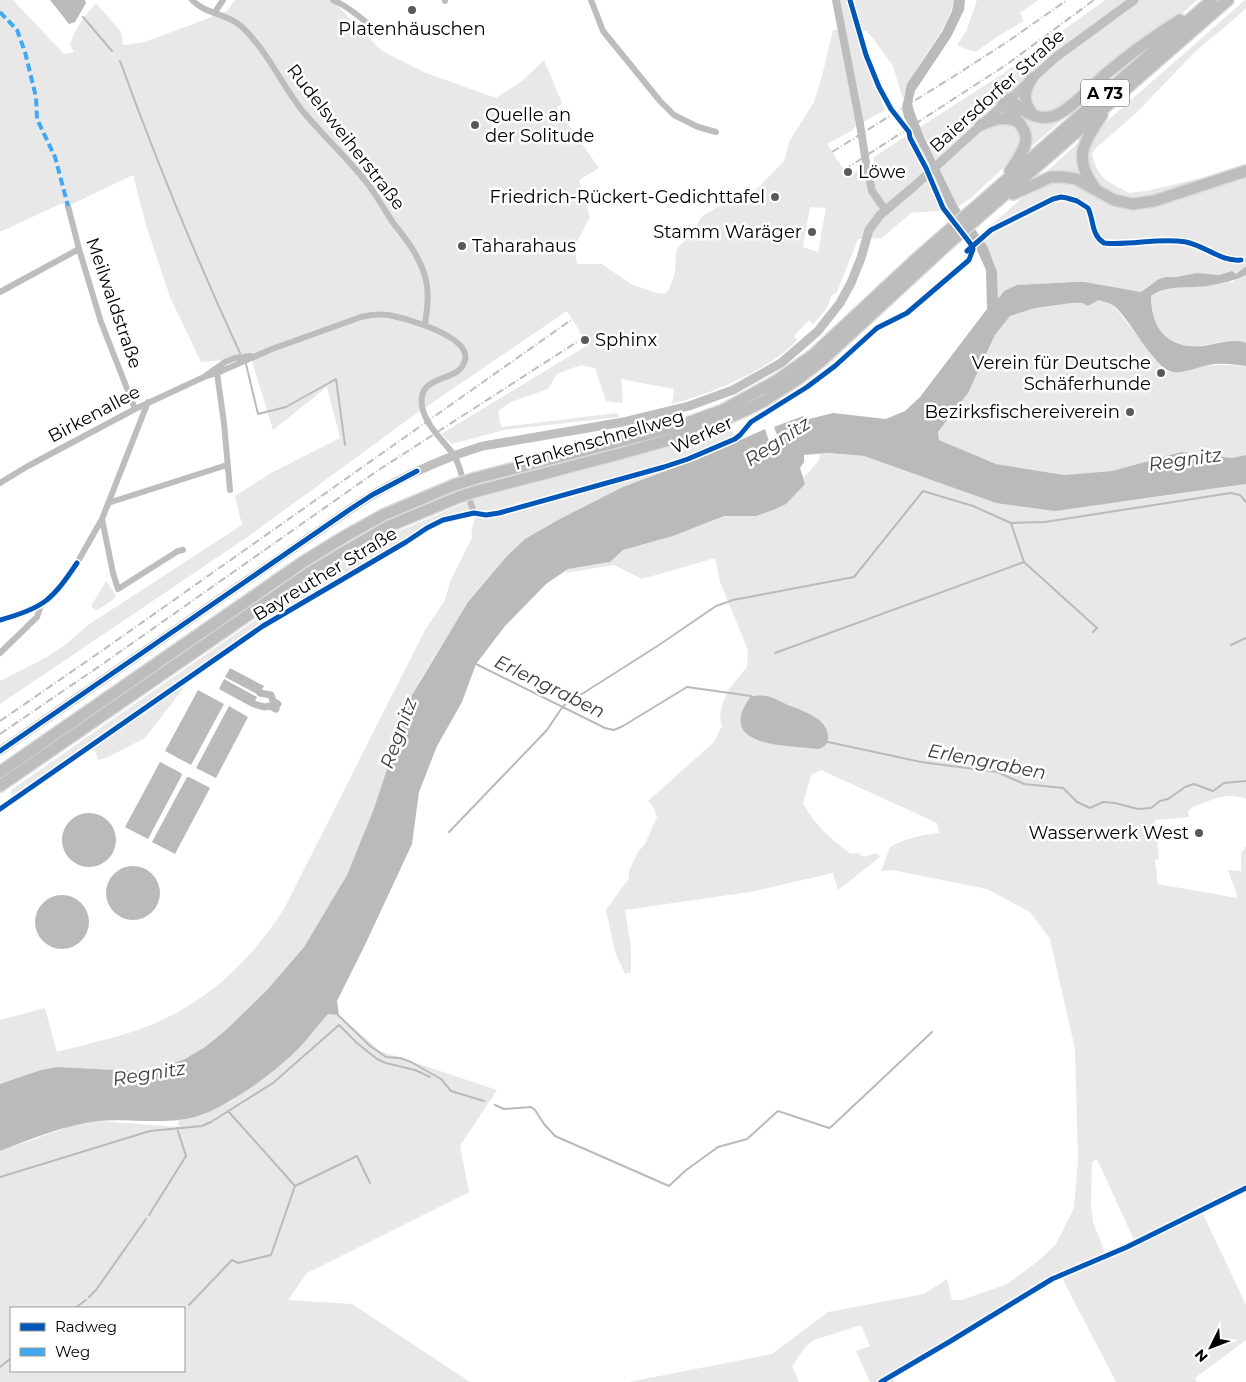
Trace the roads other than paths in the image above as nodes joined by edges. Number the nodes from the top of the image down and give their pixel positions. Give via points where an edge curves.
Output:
1 (192, 0) edge
2 (223, 0) edge
3 (332, 0) edge
4 (591, 0) edge
5 (836, 0) edge
6 (1134, 0) edge
7 (1212, 0) edge
8 (1228, 0) edge
9 (215, 12) junction
10 (368, 26) dead end
11 (1032, 78) junction
12 (1111, 101) junction
13 (1006, 102) junction
14 (1033, 114) junction
15 (1018, 121) junction
16 (981, 125) junction
17 (716, 132) dead end
18 (1246, 171) edge
19 (999, 186) junction
20 (1096, 189) junction
21 (994, 204) junction
22 (68, 206) dead end
23 (886, 210) junction
24 (979, 211) junction
25 (946, 240) junction
26 (79, 250) junction
27 (0, 292) edge
28 (915, 306) dead end
29 (425, 325) junction
30 (257, 355) junction
31 (217, 373) junction
32 (204, 377) junction
33 (148, 402) junction
34 (135, 409) junction
35 (454, 456) junction
36 (227, 465) junction
37 (0, 483) edge
38 (230, 490) dead end
39 (108, 503) junction
40 (474, 512) junction
41 (102, 519) junction
42 (183, 550) dead end
43 (41, 605) junction
44 (0, 620) edge
45 (0, 653) edge
46 (97, 741) dead end
47 (0, 751) edge
48 (0, 772) edge
49 (0, 786) edge

1 - 9 street, Rudelsweiherstraße via 209,12
2 - 9 street
3 - 10 street via 351,9
4 - 17 street via 603,30 660,101 674,115
5 - 23 street, bridge via 868,175 875,196
6 - 11 main road, Baiersdorfer Straße
7 - 14 highway via 1132,54 1063,111 1049,117
7 - 19 highway, Frankenschnellweg / A 73
8 - 12 highway, Frankenschnellweg / A 73
9 - 29 street, Rudelsweiherstraße via 240,26 255,42 300,108 367,182 411,246 425,276 429,298
11 - 13 main road, Baiersdorfer Straße
11 - 14 highway via 1024,96
12 - 20 highway via 1087,138 1082,152 1082,166
12 - 21 highway, Frankenschnellweg / A 73
13 - 14 highway
13 - 15 highway
13 - 16 main road, Baiersdorfer Straße
15 - 16 highway via 1000,118
15 - 19 highway via 1025,130 1026,143
16 - 23 main road, Baiersdorfer Straße
18 - 20 highway via 1144,203 1124,203
19 - 24 highway, Frankenschnellweg / A 73
20 - 21 highway via 1076,179 1050,177
21 - 24 highway, Frankenschnellweg / A 73
22 - 26 street, Meilwaldstraße
23 - 35 main road, Baiersdorfer Straße via 869,230 851,283 833,313 801,347 756,378 712,399 660,414 483,446
24 - 25 highway, Frankenschnellweg / A 73
25 - 48 highway, Frankenschnellweg / A 73, bridge via 806,361 744,400 679,426 454,485 383,515 303,562
25 - 49 highway, Frankenschnellweg / A 73, bridge via 819,363 746,410 680,437 474,492 389,526 309,573
26 - 27 street
26 - 34 street, Meilwaldstraße via 101,322
28 - 40 street, Werker via 877,328 835,366 751,422 734,439 642,474 499,513 486,515
29 - 30 street via 368,315
29 - 35 street via 455,341 465,352 461,368 428,385 422,399 426,418
30 - 31 street, Birkenallee
30 - 32 street, Birkenallee via 231,359
31 - 32 street, Birkenallee
31 - 36 street
32 - 33 street, Birkenallee
33 - 34 street, Birkenallee
33 - 39 street
34 - 37 street, Birkenallee
35 - 40 street
35 - 47 main road, Baiersdorfer Straße via 400,479 358,504
36 - 38 street
36 - 39 street
39 - 41 street
40 - 46 street, Bayreuther Straße via 436,523 263,626
41 - 42 street via 118,589 178,550
41 - 43 street via 68,577
43 - 44 street
43 - 45 street via 37,617

